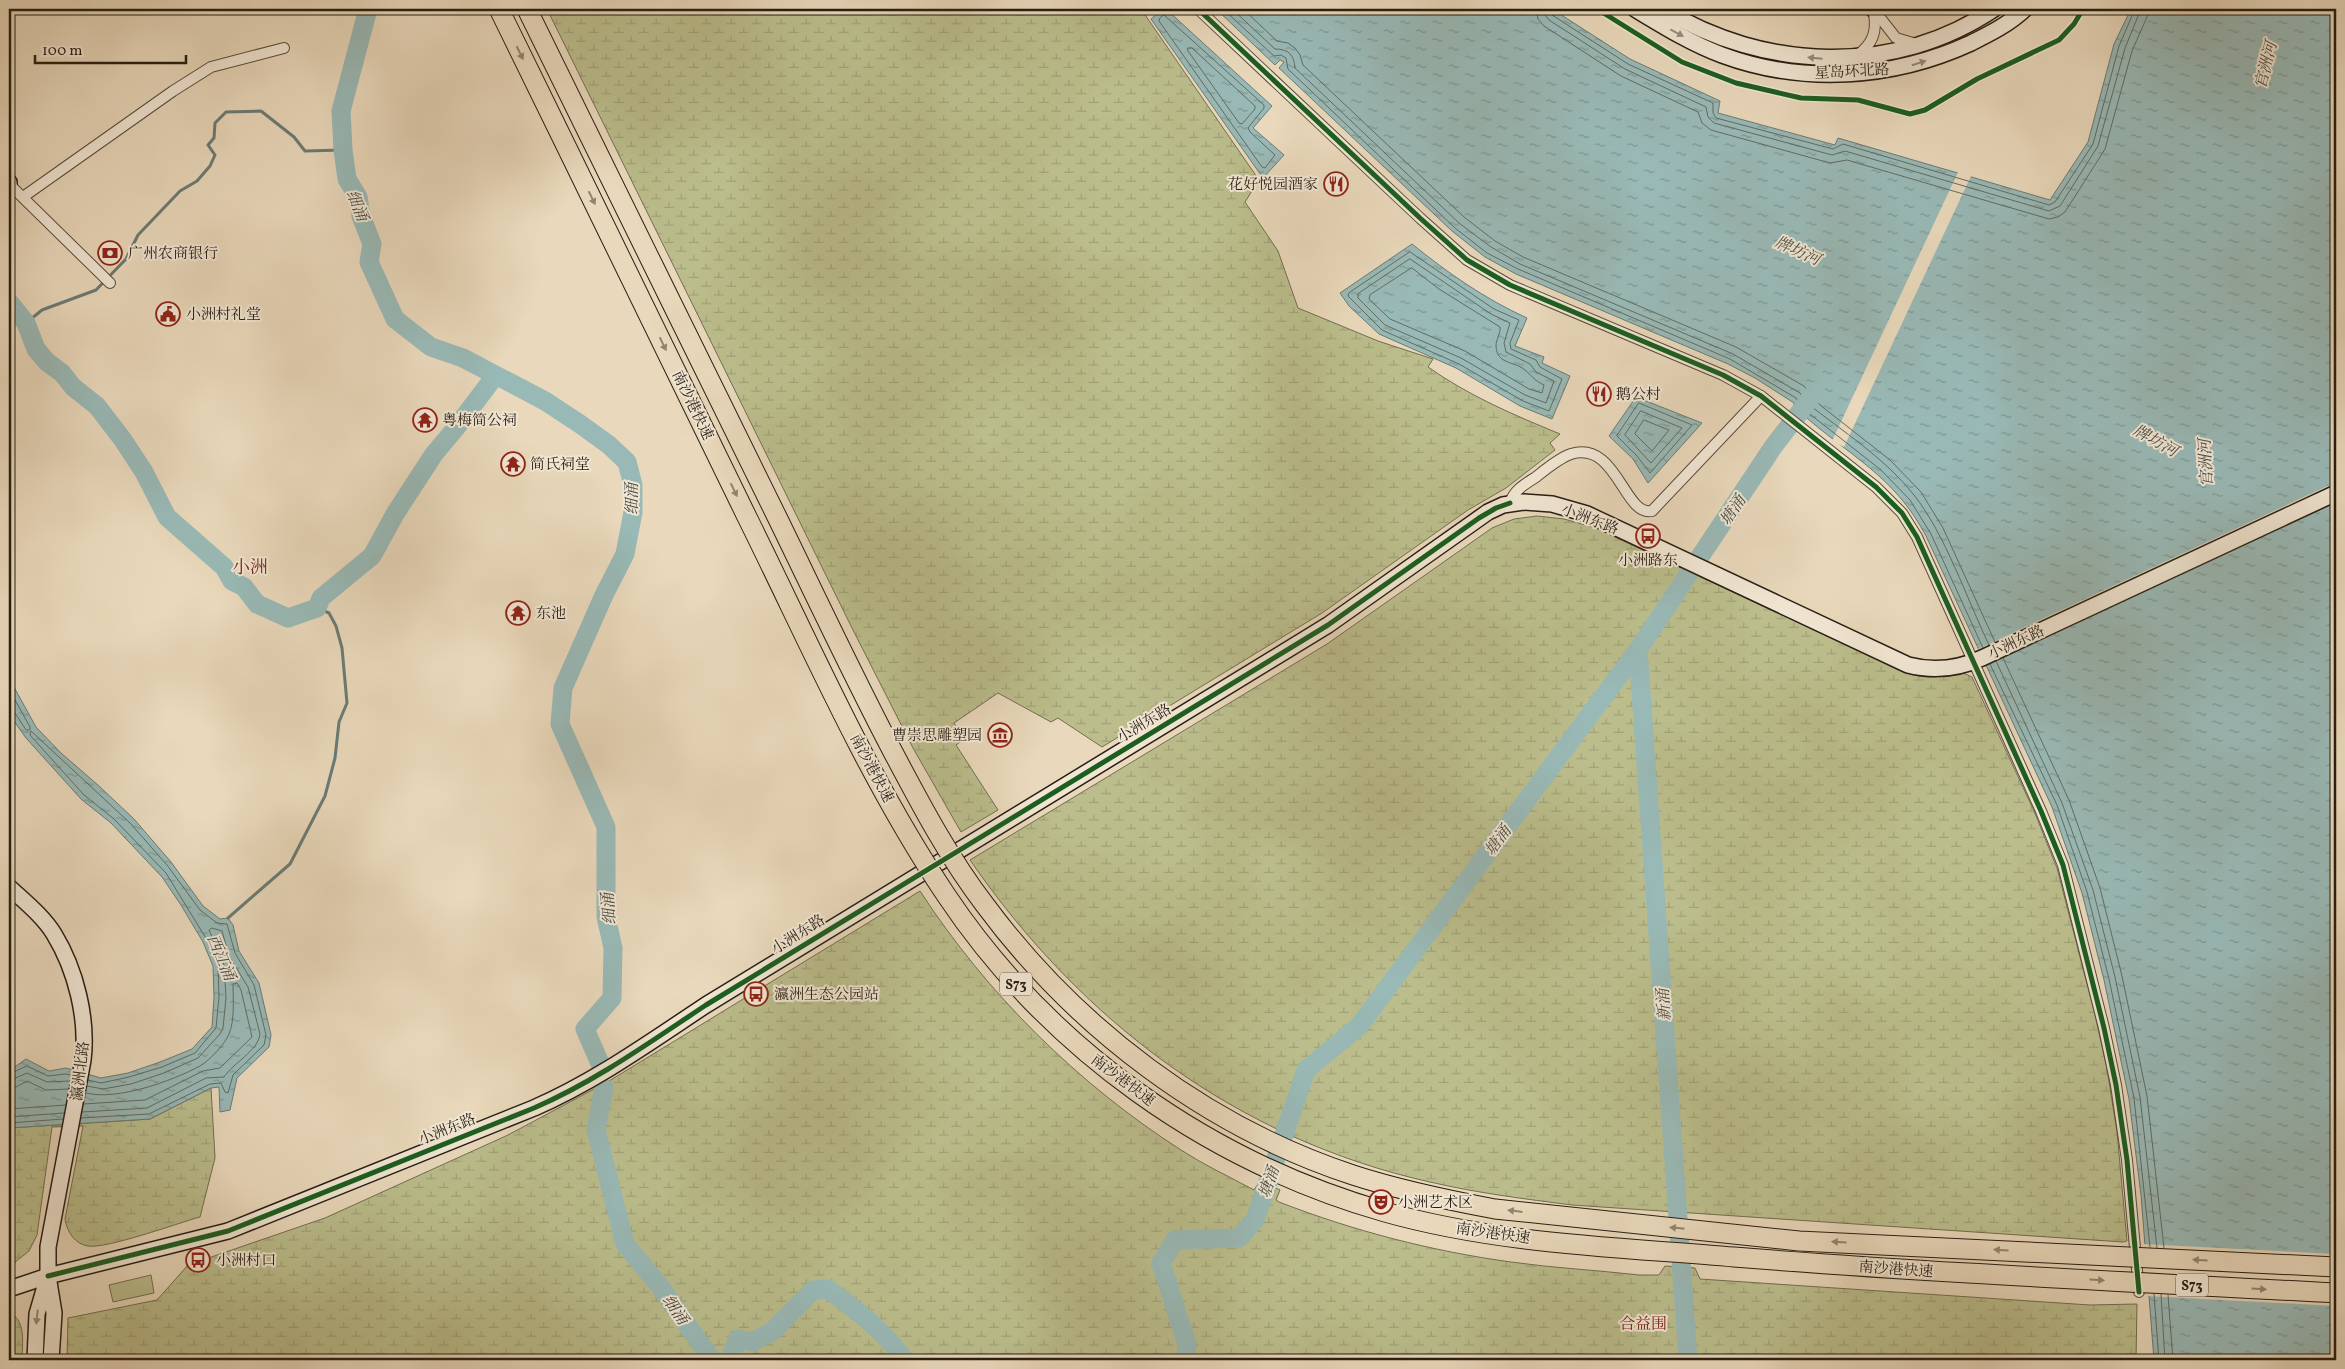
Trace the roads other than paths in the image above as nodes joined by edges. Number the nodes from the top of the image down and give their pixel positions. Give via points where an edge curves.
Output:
1 (499, 9) edge
2 (527, 9) edge
3 (1198, 9) edge
4 (1635, 9) edge
5 (1663, 9) edge
6 (1873, 9) edge
7 (1994, 9) edge
8 (2025, 9) edge
9 (1922, 44) junction
10 (284, 48) dead end
11 (1855, 57) junction
12 (9, 183) edge
13 (23, 197) junction
14 (110, 283) dead end
15 (1761, 396) junction
16 (2336, 492) edge
17 (1510, 503) junction
18 (1977, 660) junction
19 (9, 887) edge
20 (2336, 1268) edge
21 (48, 1276) junction
22 (9, 1289) edge
23 (2139, 1292) dead end
24 (2336, 1293) edge
25 (35, 1360) edge
26 (51, 1360) edge

1 -> 24 highway, 南沙港快速 / S73, bridge via 853,732 921,857 1012,981 1064,1033 1143,1096 1202,1134 1294,1180 1386,1212 1468,1231 1551,1242 1889,1269
20 -> 2 highway, 南沙港快速 / S73, bridge via 1799,1240 1495,1209 1396,1187 1319,1162 1238,1124 1172,1085 1084,1016 1031,961 983,904 934,826 869,707
3 - 15 street via 1467,260 1510,285 1723,375
4 -> 8 main road, 星岛环北路 via 1721,55 1770,69 1820,75 1902,68 1952,52 2012,20
11 -> 5 main road, 星岛环北路 via 1815,58 1749,47 1713,34
6 - 9 street via 1896,38
6 - 11 street via 1875,33 1868,47
7 - 9 main road, 星岛环北路 via 1959,29
9 - 11 main road, 星岛环北路 via 1905,50
10 - 13 street via 211,67
12 - 13 street
13 - 14 street
15 - 17 street via 1652,511 1643,511 1636,506 1608,466 1585,453 1570,454 1558,462 1517,490
15 - 18 street via 1866,477 1902,514
16 - 18 main road, 小洲东路, bridge
17 - 18 main road, 小洲东路 via 1532,502 1574,510 1908,665 1942,669
17 - 21 main road, 小洲东路 via 1479,518 1328,625 706,1005 593,1078 534,1108 208,1237
18 - 23 street via 2063,865 2116,1085 2127,1160
19 - 21 main road, 瀛洲北路 via 48,926 64,952 83,1019 85,1046 48,1247
21 - 22 main road, 小洲东路
21 -> 25 main road via 37,1314
21 - 26 main road via 54,1313

